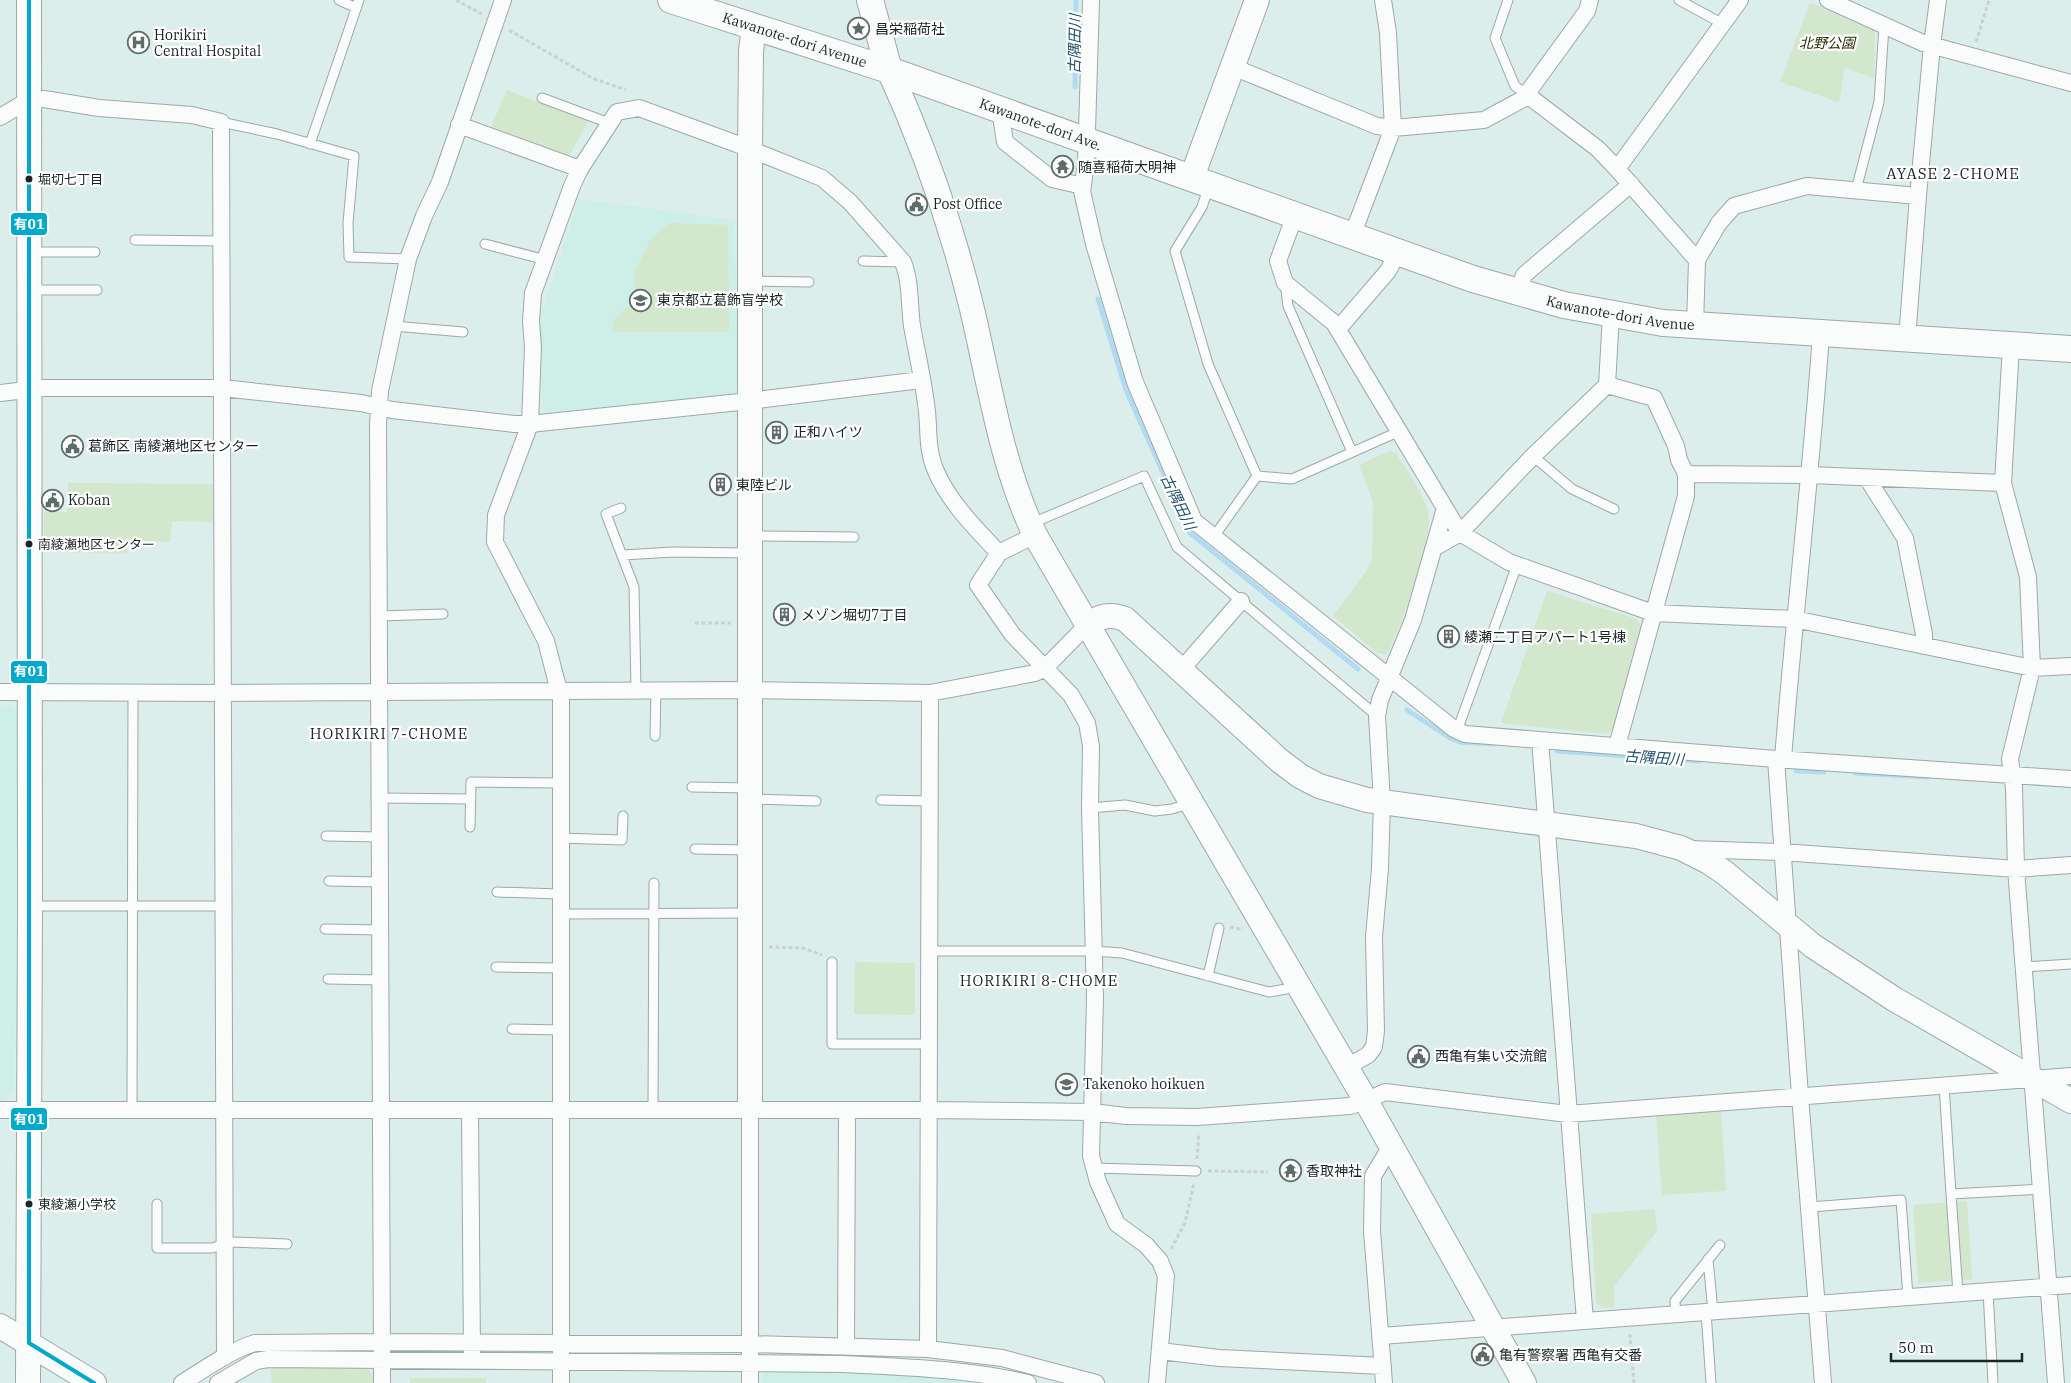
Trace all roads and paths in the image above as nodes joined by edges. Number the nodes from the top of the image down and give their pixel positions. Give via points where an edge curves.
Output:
1 (29, 0) edge
2 (339, 0) edge
3 (456, 0) edge
4 (502, 0) edge
5 (671, 0) edge
6 (870, 0) edge
7 (1092, 0) edge
8 (1257, 0) edge
9 (1382, 0) edge
10 (1508, 0) edge
11 (1590, 0) edge
12 (1679, 0) edge
13 (1740, 0) edge
14 (1828, 0) edge
15 (1938, 0) edge
16 (1989, 0) edge
17 (358, 4) edge
18 (496, 22) junction
19 (1723, 24) junction
20 (754, 26) junction
21 (1884, 26) junction
22 (1932, 45) junction
23 (1972, 57) junction
24 (1233, 67) junction
25 (889, 70) junction
26 (2071, 83) edge
27 (626, 90) dead end
28 (1526, 94) junction
29 (542, 98) dead end
30 (29, 100) junction
31 (1000, 109) junction
32 (0, 117) edge
33 (221, 122) junction
34 (609, 123) junction
35 (459, 125) junction
36 (1393, 128) junction
37 (1087, 139) junction
38 (310, 144) junction
39 (750, 149) junction
40 (1618, 168) junction
41 (580, 169) junction
42 (1201, 181) junction
43 (1631, 184) junction
44 (1082, 186) junction
45 (1856, 190) junction
46 (1918, 196) junction
47 (1295, 215) junction
48 (1352, 236) junction
49 (135, 240) dead end
50 (222, 241) junction
51 (485, 244) dead end
52 (29, 252) junction
53 (95, 252) dead end
54 (1398, 252) junction
55 (408, 259) junction
56 (546, 260) junction
57 (1697, 260) junction
58 (864, 261) dead end
59 (903, 262) junction
60 (750, 280) junction
61 (809, 282) dead end
62 (1284, 283) junction
63 (29, 290) junction
64 (97, 290) dead end
65 (1518, 293) junction
66 (1611, 315) junction
67 (393, 326) junction
68 (1695, 326) junction
69 (1338, 328) junction
70 (463, 332) dead end
71 (1821, 334) junction
72 (1907, 338) junction
73 (2011, 345) junction
74 (2071, 349) edge
75 (921, 380) junction
76 (1607, 385) junction
77 (222, 388) junction
78 (30, 390) junction
79 (0, 393) edge
80 (749, 401) junction
81 (379, 407) junction
82 (530, 424) junction
83 (1400, 431) junction
84 (1352, 452) junction
85 (1533, 456) junction
86 (1686, 474) junction
87 (1810, 475) junction
88 (1257, 476) junction
89 (1867, 478) junction
90 (2003, 483) junction
91 (621, 508) dead end
92 (1445, 508) junction
93 (1614, 509) dead end
94 (1033, 529) junction
95 (1460, 533) junction
96 (854, 537) dead end
97 (1213, 538) junction
98 (749, 544) junction
99 (1434, 548) junction
100 (999, 553) junction
101 (623, 555) junction
102 (1516, 565) junction
103 (1241, 601) junction
104 (1653, 612) junction
105 (443, 614) dead end
106 (379, 616) junction
107 (1794, 619) junction
108 (695, 623) dead end
109 (749, 623) junction
110 (1087, 624) junction
111 (1924, 646) junction
112 (2071, 666) edge
113 (2032, 668) junction
114 (1044, 669) junction
115 (1181, 670) junction
116 (1390, 679) junction
117 (559, 690) junction
118 (636, 690) junction
119 (656, 690) junction
120 (750, 690) junction
121 (379, 691) junction
122 (0, 692) edge
123 (30, 692) junction
124 (133, 693) junction
125 (222, 693) junction
126 (930, 693) junction
127 (1377, 716) junction
128 (1457, 730) junction
129 (655, 736) dead end
130 (1540, 740) junction
131 (1617, 746) junction
132 (1780, 759) junction
133 (2012, 774) junction
134 (2071, 779) edge
135 (560, 783) junction
136 (692, 787) dead end
137 (751, 794) junction
138 (382, 798) junction
139 (471, 799) junction
140 (881, 800) dead end
141 (816, 801) dead end
142 (929, 801) junction
143 (1191, 802) junction
144 (1382, 802) junction
145 (1090, 808) junction
146 (623, 816) dead end
147 (1546, 823) junction
148 (470, 828) dead end
149 (326, 836) dead end
150 (381, 837) junction
151 (560, 838) junction
152 (1681, 848) junction
153 (695, 849) dead end
154 (751, 850) junction
155 (1782, 852) junction
156 (2071, 864) edge
157 (2016, 869) junction
158 (329, 881) dead end
159 (381, 882) junction
160 (654, 883) dead end
161 (497, 892) dead end
162 (559, 894) junction
163 (30, 906) junction
164 (132, 906) junction
165 (224, 906) junction
166 (751, 913) junction
167 (560, 914) junction
168 (654, 914) junction
169 (1789, 924) junction
170 (1219, 928) dead end
171 (325, 929) dead end
172 (382, 930) junction
173 (751, 947) junction
174 (930, 951) junction
175 (1093, 951) junction
176 (832, 962) joint
177 (2071, 964) edge
178 (496, 967) dead end
179 (2024, 967) junction
180 (560, 968) junction
181 (1208, 976) junction
182 (328, 979) dead end
183 (382, 980) junction
184 (1297, 987) junction
185 (512, 1029) dead end
186 (560, 1030) junction
187 (930, 1044) junction
188 (1345, 1068) junction
189 (2071, 1076) edge
190 (2034, 1079) junction
191 (1944, 1085) junction
192 (1800, 1096) junction
193 (1366, 1101) junction
194 (2071, 1101) edge
195 (750, 1109) junction
196 (0, 1110) edge
197 (30, 1110) junction
198 (132, 1110) junction
199 (224, 1110) junction
200 (382, 1110) junction
201 (560, 1110) junction
202 (653, 1110) junction
203 (847, 1110) junction
204 (929, 1110) junction
205 (470, 1112) junction
206 (1092, 1112) junction
207 (1568, 1114) junction
208 (1200, 1117) junction
209 (1391, 1146) junction
210 (1094, 1168) junction
211 (1196, 1171) junction
212 (1268, 1172) dead end
213 (2042, 1189) junction
214 (1951, 1194) junction
215 (157, 1204) dead end
216 (1810, 1207) junction
217 (287, 1244) dead end
218 (1720, 1245) dead end
219 (224, 1246) junction
220 (1708, 1258) junction
221 (1161, 1264) junction
222 (2071, 1285) edge
223 (2049, 1287) junction
224 (1988, 1291) junction
225 (1958, 1293) junction
226 (1908, 1297) junction
227 (1818, 1304) junction
228 (1710, 1312) junction
229 (1676, 1315) junction
230 (1629, 1318) junction
231 (1585, 1321) junction
232 (0, 1326) edge
233 (1493, 1328) junction
234 (1381, 1336) junction
235 (382, 1342) junction
236 (29, 1343) junction
237 (472, 1344) junction
238 (561, 1344) junction
239 (750, 1344) junction
240 (846, 1346) junction
241 (928, 1350) junction
242 (1160, 1351) junction
243 (225, 1357) junction
244 (382, 1361) junction
245 (472, 1361) junction
246 (561, 1362) junction
247 (750, 1363) junction
248 (1383, 1366) junction
249 (28, 1383) edge
250 (94, 1383) edge
251 (182, 1383) edge
252 (218, 1383) edge
253 (382, 1383) edge
254 (561, 1383) edge
255 (750, 1383) edge
256 (1028, 1383) edge
257 (1096, 1383) edge
258 (1158, 1383) edge
259 (1384, 1383) edge
260 (1524, 1383) edge
261 (1634, 1383) edge
262 (1711, 1383) edge
263 (1823, 1383) edge
264 (1993, 1383) edge
265 (2056, 1383) edge

1 - 30 street
2 - 17 lane
3 - 18 path
4 - 18 street
5 - 20 main road, Kawanote-dori Avenue
6 - 25 main road
7 - 37 street
8 - 24 street
9 - 36 street via 1388,34
10 - 28 lane via 1495,38 1515,86
11 - 28 street via 1587,11
12 - 19 lane
13 - 19 street
14 - 21 street
15 - 22 street
16 - 23 path
17 - 38 lane
18 - 27 path via 592,78
18 - 35 street
19 - 40 street
20 - 25 main road, Kawanote-dori Avenue
20 - 39 street
21 - 22 street
21 - 45 lane via 1879,102
22 - 23 street
22 - 46 street
23 - 26 street
24 - 36 street via 1377,126
24 - 42 street
25 - 31 main road, Kawanote-dori Ave.
25 - 94 street via 950,226 1002,442
28 - 36 street via 1523,99 1484,120
28 - 40 street
29 - 34 lane
30 - 32 street
30 - 33 street via 192,115
30 - 52 street
31 - 37 main road, Kawanote-dori Ave.
31 - 44 street via 1005,142 1052,179
33 - 38 lane
33 - 50 street
34 - 39 street via 617,112 639,108
34 - 41 street
35 - 41 street
35 - 55 street via 440,182
36 - 48 street
37 - 42 main road, Kawanote-dori Ave.
37 - 44 street
38 - 55 lane via 354,156 348,257
39 - 59 street via 822,178 850,202
39 - 60 street
40 - 43 street
41 - 56 street
42 - 47 main road, Kawanote-dori Avenue
42 - 88 lane via 1202,207 1175,251 1208,364
43 - 57 street
43 - 65 street via 1524,275
44 - 97 street via 1094,244 1135,382 1194,521
45 - 46 street
45 - 57 street via 1807,186 1734,206 1719,223
46 - 72 street
47 - 48 main road, Kawanote-dori Avenue
47 - 62 street via 1278,261
48 - 54 main road, Kawanote-dori Avenue
49 - 50 lane
50 - 77 street
51 - 56 lane
52 - 53 lane
52 - 63 street
54 - 65 main road, Kawanote-dori Avenue
54 - 69 street via 1388,271
55 - 67 street
56 - 82 street via 533,293
57 - 68 street
58 - 59 lane
59 - 75 street via 909,284
60 - 61 lane
60 - 80 street
62 - 69 street
62 - 84 lane via 1288,306
63 - 64 lane
63 - 78 street
65 - 66 main road, Kawanote-dori Avenue
66 - 68 main road, Kawanote-dori Avenue
66 - 76 street
67 - 70 lane
67 - 81 street
68 - 71 main road, Kawanote-dori Avenue
69 - 83 street
71 - 72 main road, Kawanote-dori Avenue
71 - 87 street
72 - 73 main road, Kawanote-dori Avenue
73 - 74 main road, Kawanote-dori Avenue
73 - 90 street
75 - 80 street
75 - 100 street via 927,412 928,445 934,468 972,524
76 - 85 street
76 - 86 street via 1654,398
77 - 78 street
77 - 81 street
77 - 125 street
78 - 79 street
78 - 123 street
80 - 82 street
80 - 98 street
81 - 82 street
81 - 106 street
82 - 117 street via 496,515 495,542 546,641
83 - 84 lane
83 - 92 street
84 - 88 lane via 1292,479
85 - 93 lane via 1572,489
85 - 95 street
86 - 87 street
86 - 104 street via 1686,496
87 - 89 street
87 - 107 street
88 - 97 lane
89 - 90 street
89 - 111 street via 1905,538
90 - 113 street via 2028,577
91 - 101 lane via 606,514
92 - 95 street
92 - 99 street
94 - 100 street
94 - 103 lane via 1144,476 1177,547
94 - 110 street
95 - 99 street
95 - 102 street
96 - 98 lane
97 - 116 street
98 - 101 lane
98 - 109 street
99 - 116 street via 1414,620
100 - 114 street via 978,585 1012,634
101 - 118 lane via 634,587
102 - 104 street
102 - 128 lane
103 - 115 street
103 - 127 lane
104 - 107 street
104 - 131 street
105 - 106 lane
106 - 121 street
107 - 111 street
107 - 132 street
108 - 109 path
109 - 120 street
110 - 114 street
110 - 115 street via 1101,616 1115,615 1126,619
110 - 143 street
111 - 113 street
112 - 113 street
113 - 133 street via 2010,759
114 - 126 street
114 - 145 street via 1071,695 1087,722 1091,746
115 - 144 street via 1300,776 1342,794
116 - 127 street
116 - 128 street
117 - 118 street
117 - 121 street
117 - 135 street
118 - 119 street
119 - 120 street
119 - 129 lane
120 - 126 street
120 - 137 street
121 - 125 street
121 - 138 street
122 - 123 street
123 - 124 street
123 - 163 street
124 - 125 street
124 - 164 lane
125 - 165 street
126 - 142 street
127 - 144 street
128 - 130 street via 1465,734
130 - 131 street
130 - 147 street
131 - 132 street
132 - 133 street
132 - 155 street
133 - 134 street
133 - 157 street
135 - 139 lane via 471,782
135 - 151 street
136 - 137 lane
137 - 141 lane
137 - 154 street
138 - 139 lane
138 - 150 street
139 - 148 lane
140 - 142 lane
142 - 174 street
143 - 145 lane via 1155,811 1125,805
143 - 184 street
144 - 147 street
144 - 188 street via 1374,937 1374,1047 1368,1055
145 - 175 street
146 - 151 lane via 622,840
147 - 152 street via 1636,836
147 - 207 street
149 - 150 lane
150 - 159 street
151 - 162 street
152 - 155 street
152 - 169 street via 1725,873
153 - 154 lane
154 - 166 street
155 - 157 street
155 - 169 street
156 - 157 street
157 - 179 street
158 - 159 lane
159 - 172 street
160 - 168 lane
161 - 162 lane
162 - 167 street
163 - 164 lane
163 - 197 street
164 - 165 lane
164 - 198 lane
165 - 199 street
166 - 168 lane
166 - 173 street
167 - 168 lane
167 - 180 street
168 - 202 lane
169 - 190 street via 1813,946 1894,999
169 - 192 street
170 - 181 lane
171 - 172 lane
172 - 183 street
173 - 176 path via 803,948
173 - 195 street
174 - 175 lane
174 - 187 street
175 - 181 lane via 1122,953
175 - 206 street
176 - 187 lane via 832,1044
177 - 179 lane
178 - 180 lane
179 - 190 street
180 - 186 street
181 - 184 lane via 1269,992
182 - 183 lane
183 - 200 street
184 - 188 street
185 - 186 lane
186 - 201 street
187 - 204 street
188 - 193 street
189 - 190 street
190 - 191 street
190 - 194 street
190 - 213 street
191 - 192 street
191 - 214 lane
192 - 207 street
192 - 216 street
193 - 207 street via 1385,1092
193 - 208 street via 1350,1106
193 - 209 street
195 - 202 street
195 - 203 street
195 - 239 street
196 - 197 street
197 - 198 street
197 - 236 street
198 - 199 street
199 - 200 street
199 - 219 street
200 - 205 street
200 - 235 street
201 - 202 street
201 - 205 street
201 - 238 street
203 - 204 street
203 - 240 street
204 - 206 street
204 - 241 street
205 - 237 street
206 - 208 street
206 - 210 street via 1091,1156
207 - 231 street
208 - 211 path
209 - 233 street
209 - 234 street via 1373,1176 1372,1231
210 - 211 lane
210 - 221 street via 1117,1224 1146,1245
211 - 212 path
211 - 221 path via 1185,1223
213 - 214 lane
213 - 223 street
214 - 225 lane
215 - 219 lane via 157,1248
216 - 226 lane via 1901,1200
216 - 227 street
217 - 219 lane via 232,1242
218 - 220 lane
219 - 243 street
220 - 228 lane
220 - 229 lane via 1675,1301
221 - 242 street via 1166,1276
222 - 223 street
223 - 224 street
223 - 265 street
224 - 225 street
224 - 264 lane
225 - 226 street
226 - 227 street
227 - 228 street
227 - 263 street
228 - 229 street
228 - 262 lane
229 - 230 street
230 - 231 street
230 - 261 path
231 - 233 street
232 - 236 street
233 - 234 street
233 - 260 street
234 - 248 street
235 - 237 street
235 - 243 street via 255,1343
235 - 244 street
236 - 249 street
236 - 250 street
237 - 238 street
237 - 245 street
238 - 239 street
238 - 246 street
239 - 240 street
239 - 247 street
240 - 241 street
241 - 257 street via 1002,1358
242 - 248 street via 1219,1358
242 - 258 street
243 - 251 street
244 - 245 street
244 - 252 street via 268,1359 256,1361
244 - 253 street
245 - 246 street
246 - 247 street
246 - 254 street
247 - 255 street
247 - 256 street via 926,1368
248 - 259 street

